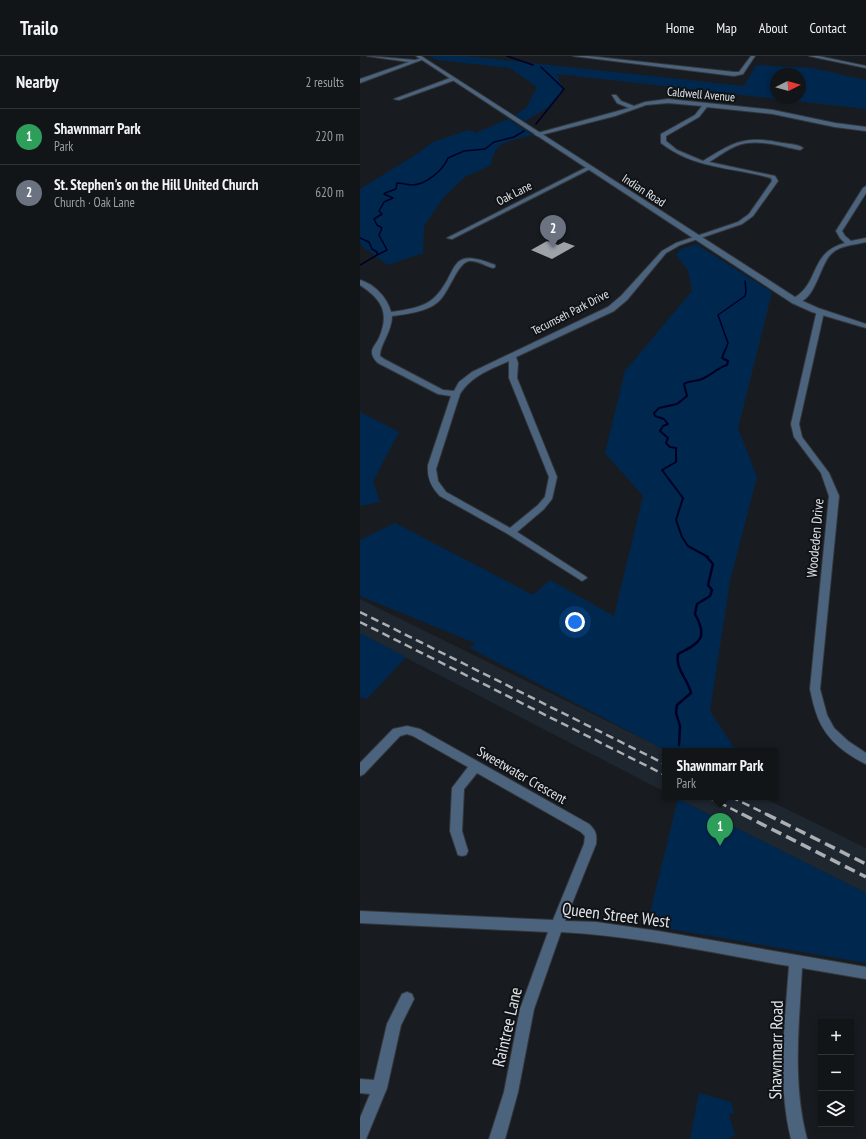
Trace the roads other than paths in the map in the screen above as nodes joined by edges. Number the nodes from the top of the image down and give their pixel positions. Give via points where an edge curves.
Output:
1 (370, 56) edge
2 (575, 56) edge
3 (753, 56) edge
4 (811, 56) edge
5 (419, 59) edge
6 (866, 67) edge
7 (453, 79) junction
8 (360, 81) edge
9 (614, 96) dead end
10 (397, 99) dead end
11 (706, 104) junction
12 (634, 108) junction
13 (866, 129) edge
14 (537, 134) junction
15 (800, 148) dead end
16 (704, 163) junction
17 (589, 168) junction
18 (866, 188) edge
19 (696, 237) junction
20 (450, 238) dead end
21 (866, 240) edge
22 (850, 244) junction
23 (493, 266) dead end
24 (360, 282) edge
25 (795, 301) junction
26 (820, 312) junction
27 (389, 314) junction
28 (866, 326) edge
29 (512, 356) junction
30 (456, 394) junction
31 (511, 532) junction
32 (582, 578) dead end
33 (866, 759) edge
34 (476, 766) junction
35 (360, 771) edge
36 (462, 851) dead end
37 (360, 917) edge
38 (557, 925) junction
39 (796, 961) junction
40 (866, 973) edge
41 (407, 999) dead end
42 (360, 1086) edge
43 (380, 1088) junction
44 (360, 1136) edge
45 (497, 1139) edge
46 (799, 1139) edge

1 - 5 street
2 - 3 street via 734,74 741,73
4 - 6 street
5 - 7 street, Indian Road
5 - 8 street
7 - 10 street
7 - 14 street, Indian Road
9 - 12 street via 619,102
11 - 12 street, Caldwell Avenue via 660,101
11 - 13 street, Caldwell Avenue via 784,113 835,125
11 - 16 street, Tecumseh Park Drive via 700,114 667,132 662,139 667,146
12 - 14 street, Caldwell Avenue
14 - 17 street, Indian Road
15 - 16 street via 746,142 737,144
16 - 19 street, Tecumseh Park Drive via 770,175 775,181 751,215 740,223
17 - 19 street, Indian Road
17 - 20 street, Oak Lane
18 - 22 street via 839,231
19 - 25 street, Indian Road
19 - 29 street, Tecumseh Park Drive via 674,245 664,252 624,298 611,308
21 - 22 street
22 - 25 street via 838,247 827,254 807,295
23 - 27 street via 478,259 466,260 454,270 443,293 434,301 408,311
24 - 27 street via 378,294
25 - 26 street, Indian Road
26 - 28 street, Indian Road
26 - 33 street, Woodeden Drive via 795,424 798,437 825,473 834,496 815,689 820,714 827,730
27 - 30 street via 384,336 376,349 381,362 437,390
29 - 30 street, Tecumseh Park Drive via 475,374 462,384
29 - 31 street via 513,378 553,477 549,497
30 - 31 street, Tecumseh Park Drive via 432,465 432,476 443,494
31 - 32 street, Tecumseh Park Drive
34 - 35 street, Sweetwater Crescent via 416,732 407,730 392,736
34 - 36 street via 458,788 456,831
34 - 38 street, Sweetwater Crescent via 585,828 591,834 590,844
37 - 38 street, Queen Street West
38 - 39 street, Queen Street West via 658,936
38 - 45 street, Raintree Lane via 527,1009 511,1092
39 - 40 street, Queen Street West
39 - 46 street, Shawnmarr Road via 790,1076
41 - 43 street via 394,1024
42 - 43 street
43 - 44 street

